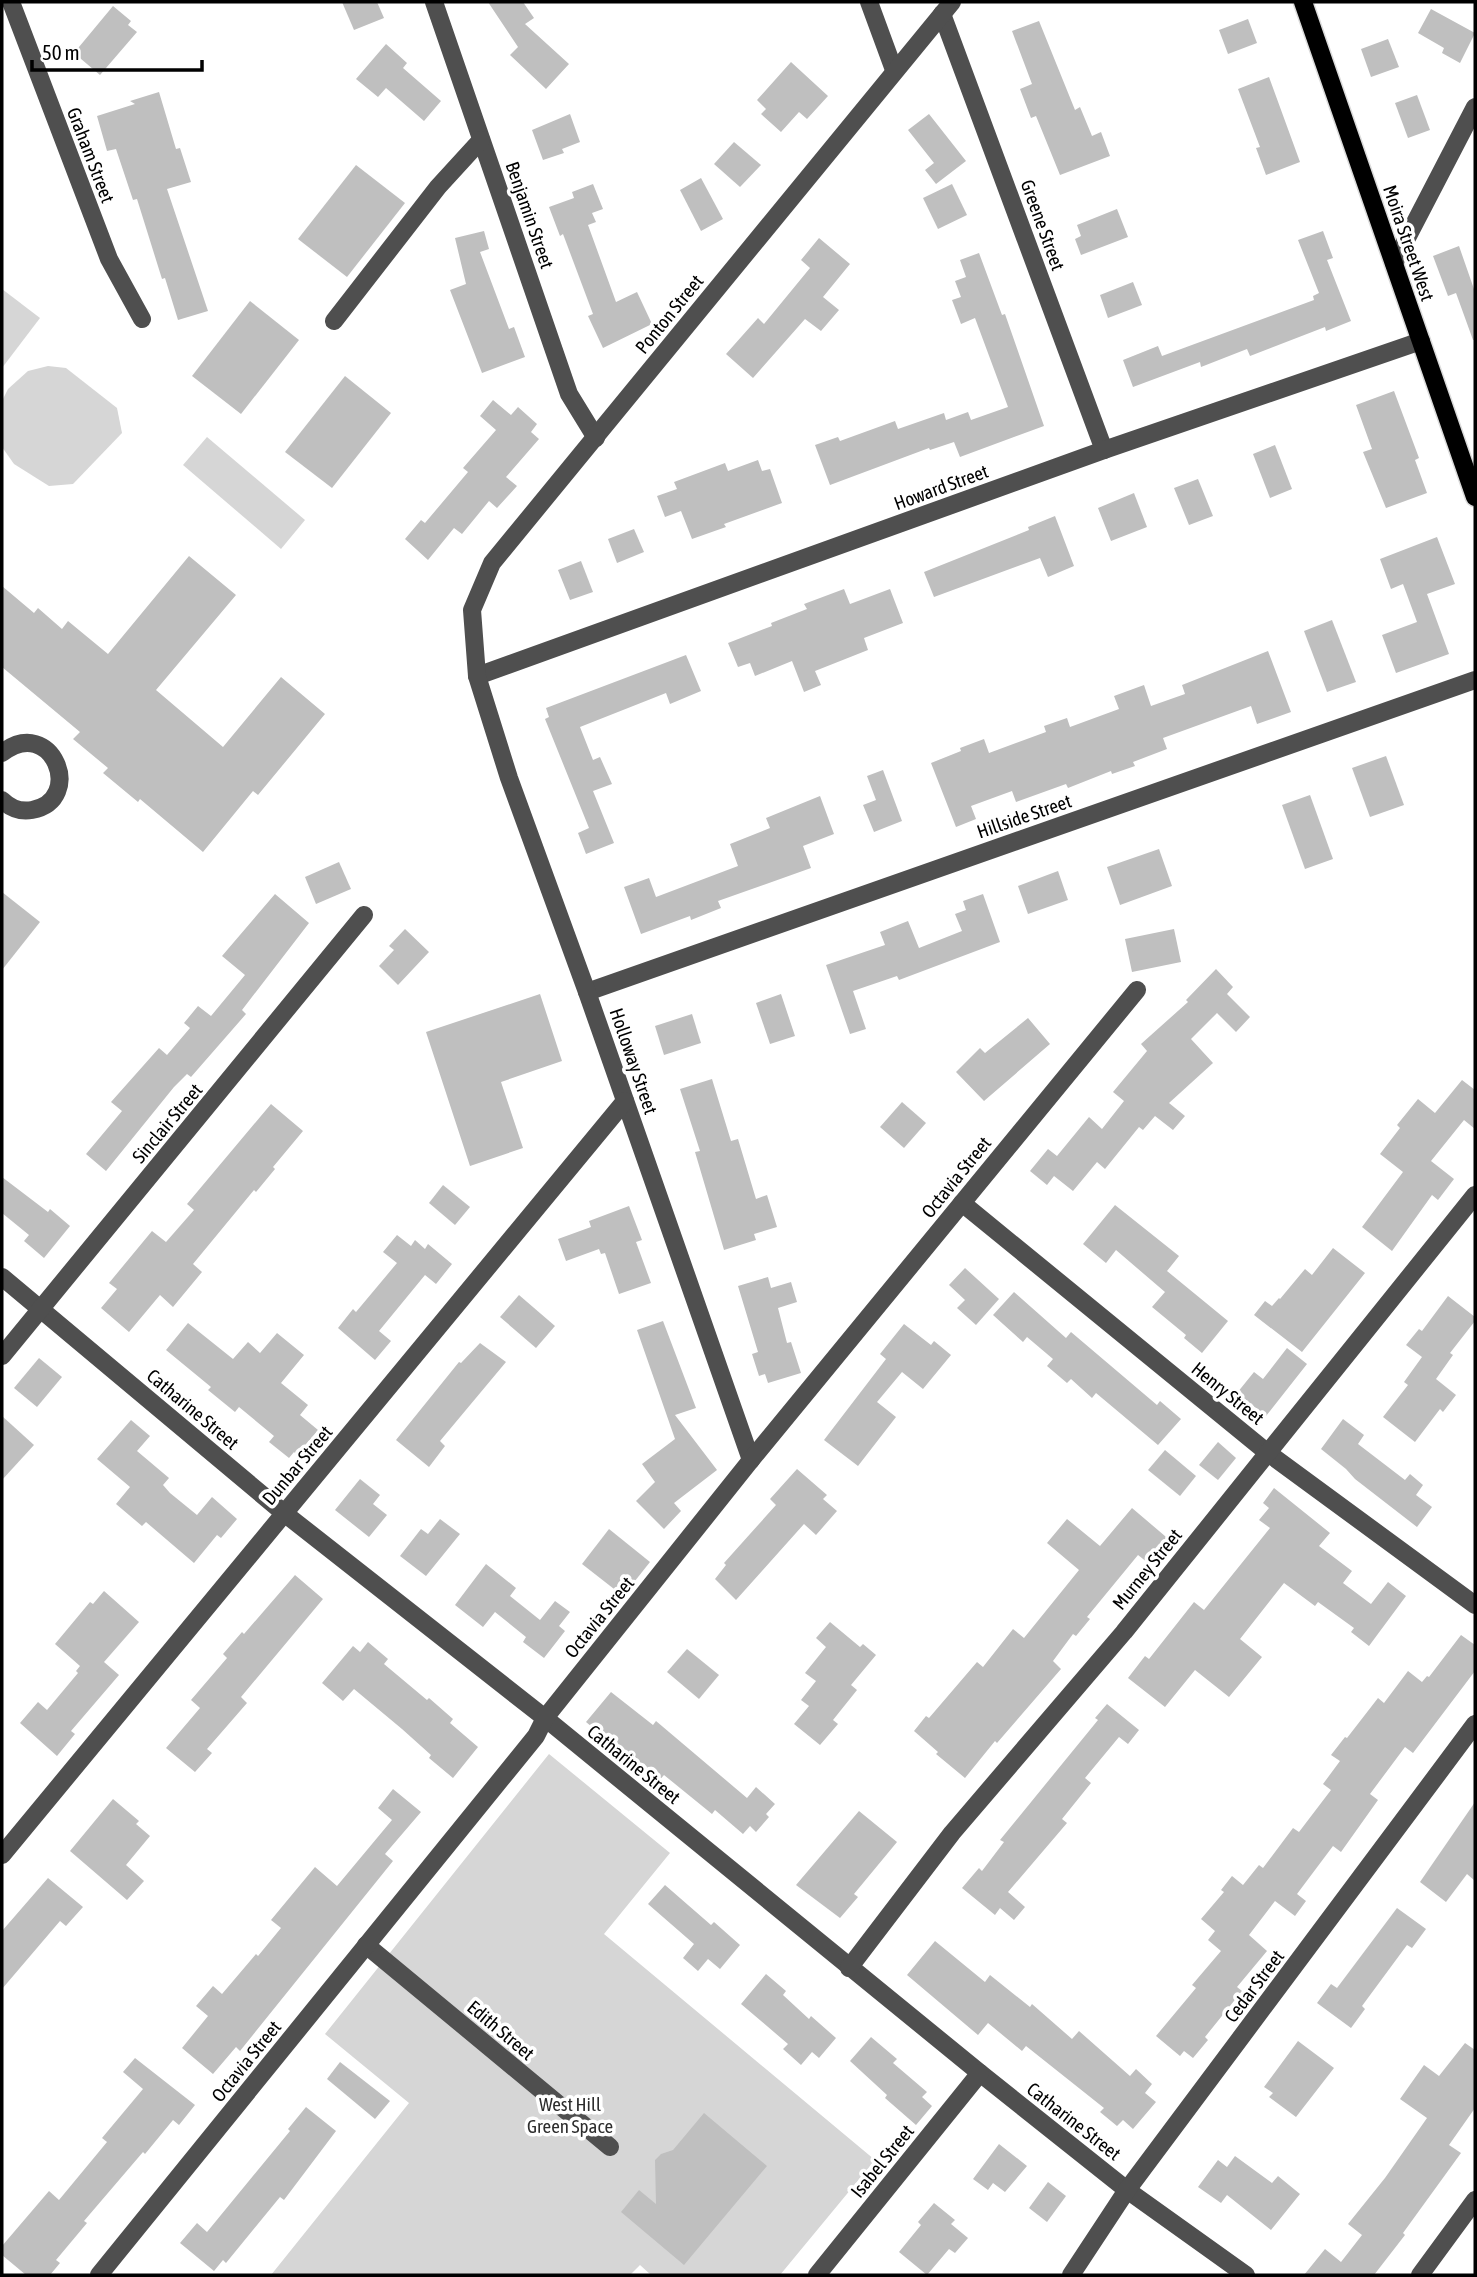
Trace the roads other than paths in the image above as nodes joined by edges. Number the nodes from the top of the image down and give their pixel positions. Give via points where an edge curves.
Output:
1 (11, 2) edge
2 (434, 2) edge
3 (869, 2) edge
4 (1303, 2) edge
5 (947, 8) edge
6 (894, 71) junction
7 (1475, 107) edge
8 (481, 139) junction
9 (1394, 263) junction
10 (142, 318) dead end
11 (334, 321) dead end
12 (1421, 341) junction
13 (596, 438) junction
14 (1104, 450) junction
15 (1475, 497) edge
16 (477, 676) junction
17 (1475, 680) edge
18 (2, 753) edge
19 (3, 805) edge
20 (364, 915) dead end
21 (1137, 990) dead end
22 (587, 992) junction
23 (625, 1101) junction
24 (1475, 1195) edge
25 (962, 1203) junction
26 (2, 1277) edge
27 (41, 1309) junction
28 (2, 1356) edge
29 (1268, 1453) junction
30 (751, 1460) junction
31 (284, 1513) junction
32 (1475, 1605) edge
33 (545, 1718) junction
34 (1475, 1724) edge
35 (2, 1855) edge
36 (366, 1945) junction
37 (849, 1968) junction
38 (979, 2073) junction
39 (610, 2147) dead end
40 (1127, 2190) junction
41 (1475, 2200) edge
42 (99, 2275) edge
43 (817, 2275) edge
44 (1071, 2275) edge
45 (1246, 2275) edge
46 (1420, 2275) edge

1 - 10 street, Graham Street via 109,259
2 - 8 street, Benjamin Street
3 - 6 street
4 - 9 main road, Moira Street West
5 - 6 street, Ponton Street
5 - 14 street, Greene Street
6 - 13 street, Ponton Street
7 - 9 street
8 - 11 street
8 - 13 street, Benjamin Street via 569,394
9 - 12 main road, Moira Street West
12 - 14 street, Howard Street
12 - 15 main road, Moira Street West
13 - 16 street, Ponton Street via 492,563 472,610
14 - 16 street, Howard Street
16 - 22 street, Holloway Street
17 - 22 street, Hillside Street
18 - 19 street via 19,744 39,746 55,758 60,778 59,788 46,805 26,811
20 - 27 street, Sinclair Street
21 - 25 street, Octavia Street
22 - 23 street, Holloway Street
23 - 30 street, Holloway Street
23 - 31 street, Dunbar Street
24 - 29 street, Murney Street
25 - 29 street, Henry Street
25 - 30 street, Octavia Street
26 - 27 street, Catharine Street
27 - 28 street, Sinclair Street
27 - 31 street, Catharine Street
29 - 32 street, Henry Street
29 - 37 street, Murney Street via 1124,1632 952,1833
30 - 33 street, Octavia Street
31 - 33 street, Catharine Street
31 - 35 street, Dunbar Street
33 - 36 street, Octavia Street via 536,1736
33 - 37 street, Catharine Street
34 - 40 street, Cedar Street
36 - 39 street, Edith Street
36 - 42 street, Octavia Street
37 - 38 street, Catharine Street
38 - 40 street, Catharine Street
38 - 43 street, Isabel Street
40 - 44 street, Cedar Street
40 - 45 street, Catharine Street
41 - 46 street

